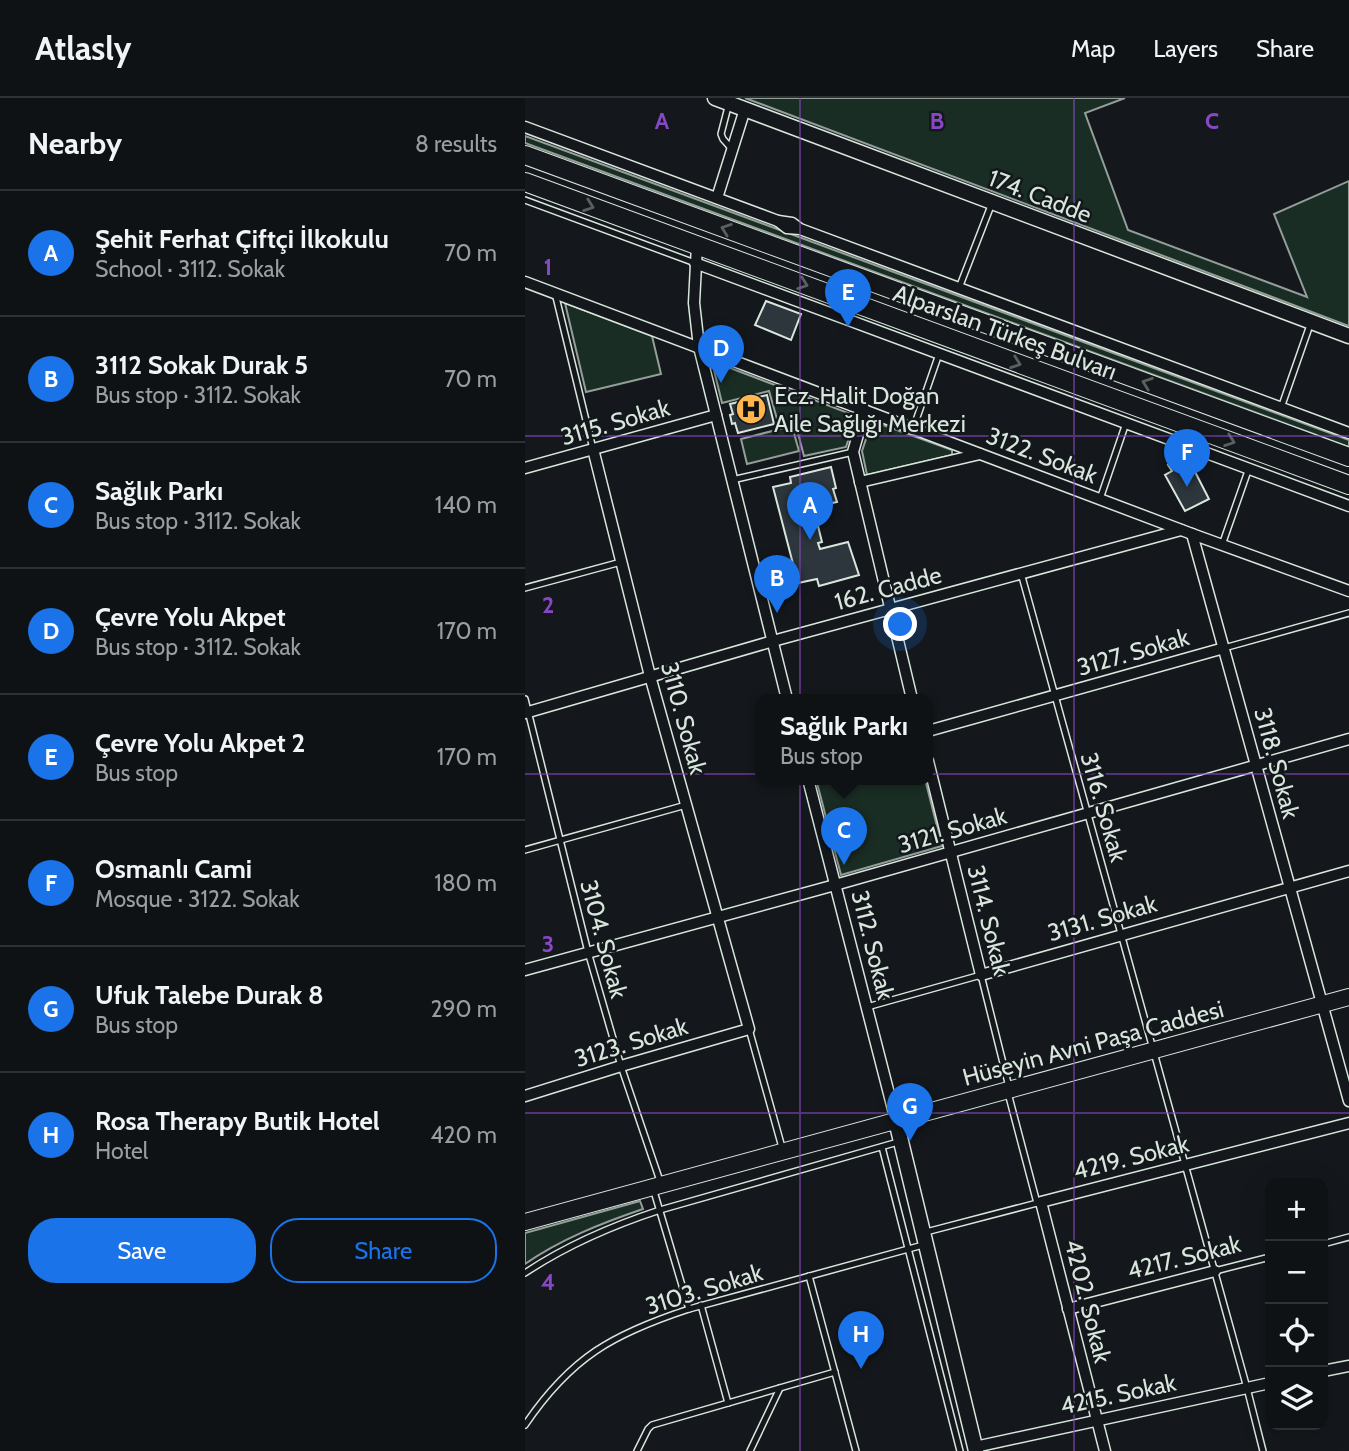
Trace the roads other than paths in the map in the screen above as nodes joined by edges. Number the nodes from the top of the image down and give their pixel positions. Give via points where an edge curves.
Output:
1 (722, 101) edge
2 (745, 109) junction
3 (525, 127) edge
4 (732, 149) junction
5 (525, 155) edge
6 (525, 182) edge
7 (717, 198) junction
8 (525, 200) edge
9 (992, 202) junction
10 (696, 254) junction
11 (525, 282) edge
12 (959, 288) junction
13 (555, 293) junction
14 (1311, 322) junction
15 (1349, 336) edge
16 (699, 348) junction
17 (939, 354) junction
18 (1281, 408) junction
19 (865, 410) junction
20 (716, 415) junction
21 (1126, 423) junction
22 (913, 429) junction
23 (1349, 433) edge
24 (593, 449) junction
25 (853, 452) junction
26 (980, 454) junction
27 (1349, 457) edge
28 (525, 468) edge
29 (1249, 468) junction
30 (732, 480) junction
31 (860, 482) junction
32 (1349, 485) edge
33 (1100, 499) junction
34 (1349, 506) edge
35 (1187, 532) junction
36 (1222, 545) junction
37 (621, 562) junction
38 (1021, 573) junction
39 (525, 588) edge
40 (1349, 591) edge
41 (890, 609) junction
42 (1349, 613) edge
43 (773, 641) junction
44 (1224, 648) junction
45 (650, 676) junction
46 (786, 694) edge
47 (911, 694) edge
48 (1055, 696) junction
49 (525, 699) edge
50 (527, 712) edge
51 (933, 730) edge
52 (1349, 739) edge
53 (1256, 765) junction
54 (933, 781) edge
55 (810, 785) edge
56 (686, 805) junction
57 (1087, 813) junction
58 (560, 840) junction
59 (525, 850) edge
60 (951, 852) junction
61 (1349, 871) edge
62 (835, 885) junction
63 (1290, 887) junction
64 (717, 917) junction
65 (1121, 935) junction
66 (588, 952) junction
67 (525, 970) edge
68 (981, 975) junction
69 (1349, 997) edge
70 (1322, 1004) junction
71 (867, 1007) junction
72 (749, 1029) junction
73 (1153, 1050) junction
74 (621, 1066) junction
75 (1009, 1090) junction
76 (525, 1096) edge
77 (1349, 1101) edge
78 (896, 1121) junction
79 (1349, 1123) edge
80 (901, 1141) junction
81 (882, 1147) junction
82 (783, 1152) junction
83 (1185, 1165) junction
84 (657, 1186) junction
85 (1039, 1203) junction
86 (660, 1210) junction
87 (525, 1222) edge
88 (1349, 1237) edge
89 (925, 1238) junction
90 (1328, 1243) edge
91 (908, 1249) junction
92 (1265, 1258) edge
93 (1215, 1271) junction
94 (525, 1273) edge
95 (809, 1276) junction
96 (701, 1306) junction
97 (689, 1309) junction
98 (1068, 1309) junction
99 (1349, 1366) edge
100 (1328, 1370) edge
101 (835, 1372) junction
102 (1265, 1384) edge
103 (780, 1388) junction
104 (1247, 1388) junction
105 (728, 1403) junction
106 (1097, 1420) junction
107 (525, 1425) edge
108 (975, 1449) edge
109 (637, 1451) edge
110 (750, 1451) edge
111 (856, 1451) edge
112 (960, 1451) edge
113 (1105, 1451) edge
114 (1263, 1451) edge

1 - 2 street, 174. Cadde
1 - 4 lane via 722,136
2 - 4 street
2 - 9 street, 174. Cadde
3 - 7 street
4 - 7 street
27 -> 5 highway, Alparslan Türkeş Bulvarı
6 -> 10 highway, Alparslan Türkeş Bulvarı
7 - 12 street
8 - 10 lane
9 - 12 lane
9 - 14 street, 174. Cadde
10 - 16 street via 694,303
10 - 17 street
10 -> 32 highway, Alparslan Türkeş Bulvarı
11 - 13 street, 3122. Sokak
12 - 18 street
13 - 16 street, 3122. Sokak
13 - 24 lane, 3110. Sokak
14 - 15 street, 174. Cadde
14 - 18 lane
16 - 19 street, 3122. Sokak
16 - 20 street
17 - 21 street
17 - 22 lane
18 - 23 street
19 - 22 street, 3122. Sokak
19 - 25 street
20 - 24 street, 3115. Sokak
20 - 30 street
21 - 29 street
21 - 33 lane
22 - 26 street, 3122. Sokak
24 - 28 street, 3115. Sokak
24 - 37 street, 3110. Sokak
25 - 30 lane
25 - 31 street
26 - 31 street
26 - 33 street, 3122. Sokak
29 - 34 street
29 - 36 lane
30 - 43 street
31 - 41 street
33 - 35 street, 3122. Sokak
35 - 36 street, 3122. Sokak
35 - 38 street, 162. Cadde
35 - 44 street, 3118. Sokak
36 - 40 street, 3122. Sokak
37 - 39 lane
37 - 45 street, 3110. Sokak
38 - 41 street, 162. Cadde
38 - 48 lane, 3116. Sokak
41 - 43 street, 162. Cadde
41 - 47 street
42 - 44 lane, 3127. Sokak
43 - 45 street, 162. Cadde
43 - 46 street
44 - 48 street, 3127. Sokak
44 - 53 street, 3118. Sokak
45 - 50 street, 162. Cadde
45 - 56 street, 3110. Sokak
48 - 51 street, 3127. Sokak
48 - 57 lane, 3116. Sokak
49 - 50 lane, 3104. Sokak
50 - 58 lane, 3104. Sokak
52 - 53 street, 3121. Sokak
53 - 57 street, 3121. Sokak
53 - 63 street, 3118. Sokak
54 - 60 street, 3114. Sokak
55 - 62 street, 3112. Sokak
56 - 58 lane
56 - 64 street, 3110. Sokak
57 - 60 street, 3121. Sokak
57 - 65 lane, 3116. Sokak
58 - 59 lane
58 - 66 lane, 3104. Sokak
60 - 62 street, 3121. Sokak
60 - 68 street, 3114. Sokak
61 - 63 street, 3131. Sokak
62 - 64 street, 3121. Sokak
62 - 71 street, 3112. Sokak
63 - 65 street, 3131. Sokak
63 - 70 street, 3118. Sokak
64 - 66 street, 3121. Sokak
64 - 72 street, 3110. Sokak
65 - 68 street, 3131. Sokak
65 - 73 lane, 3116. Sokak
66 - 67 street, 3121. Sokak
66 - 74 lane, 3104. Sokak
68 - 71 lane, 3131. Sokak
68 - 75 lane, 3114. Sokak
69 - 70 main road, Hüseyin Avni Paşa Caddesi
70 - 73 main road, Hüseyin Avni Paşa Caddesi
70 - 77 street, 3118. Sokak
71 - 78 street, 3112. Sokak
72 - 74 street, 3123. Sokak
72 - 82 lane, 3110. Sokak
73 - 75 main road, Hüseyin Avni Paşa Caddesi
73 - 83 lane, 3116. Sokak
74 - 76 street, 3123. Sokak
74 - 84 lane, 3104. Sokak
75 - 78 main road, Hüseyin Avni Paşa Caddesi
75 - 85 lane, 4202. Sokak
78 - 80 street
78 - 82 main road, Hüseyin Avni Paşa Caddesi
79 - 83 street, 4219. Sokak
80 - 81 lane
80 - 89 street
81 - 86 lane
81 - 91 lane
82 - 84 main road, Hüseyin Avni Paşa Caddesi
83 - 85 street, 4219. Sokak
83 - 93 lane, 3116. Sokak
84 - 86 lane, 3104. Sokak
84 - 87 main road, Hüseyin Avni Paşa Caddesi
85 - 89 lane, 4219. Sokak
85 - 98 street, 4202. Sokak
86 - 94 lane via 590,1236
86 - 97 lane, 3104. Sokak
88 - 90 lane
89 - 91 lane, 3103. Sokak
89 - 108 street
91 - 95 lane, 3103. Sokak
91 - 112 lane
92 - 93 lane, 4217. Sokak
93 - 98 street, 4217. Sokak
93 - 104 lane, 3116. Sokak
95 - 96 lane, 3103. Sokak
95 - 101 lane
96 - 97 lane, 3103. Sokak
96 - 105 lane
97 - 107 lane, 3103. Sokak via 631,1330 593,1352 555,1385
98 - 106 street, 4202. Sokak
99 - 100 street
101 - 103 lane
101 - 111 lane
102 - 104 street, 4215. Sokak
103 - 105 lane
103 - 110 lane
104 - 106 street, 4215. Sokak
104 - 114 lane, 3116. Sokak
105 - 109 lane via 652,1425
106 - 108 street, 4215. Sokak
106 - 113 street, 4202. Sokak

